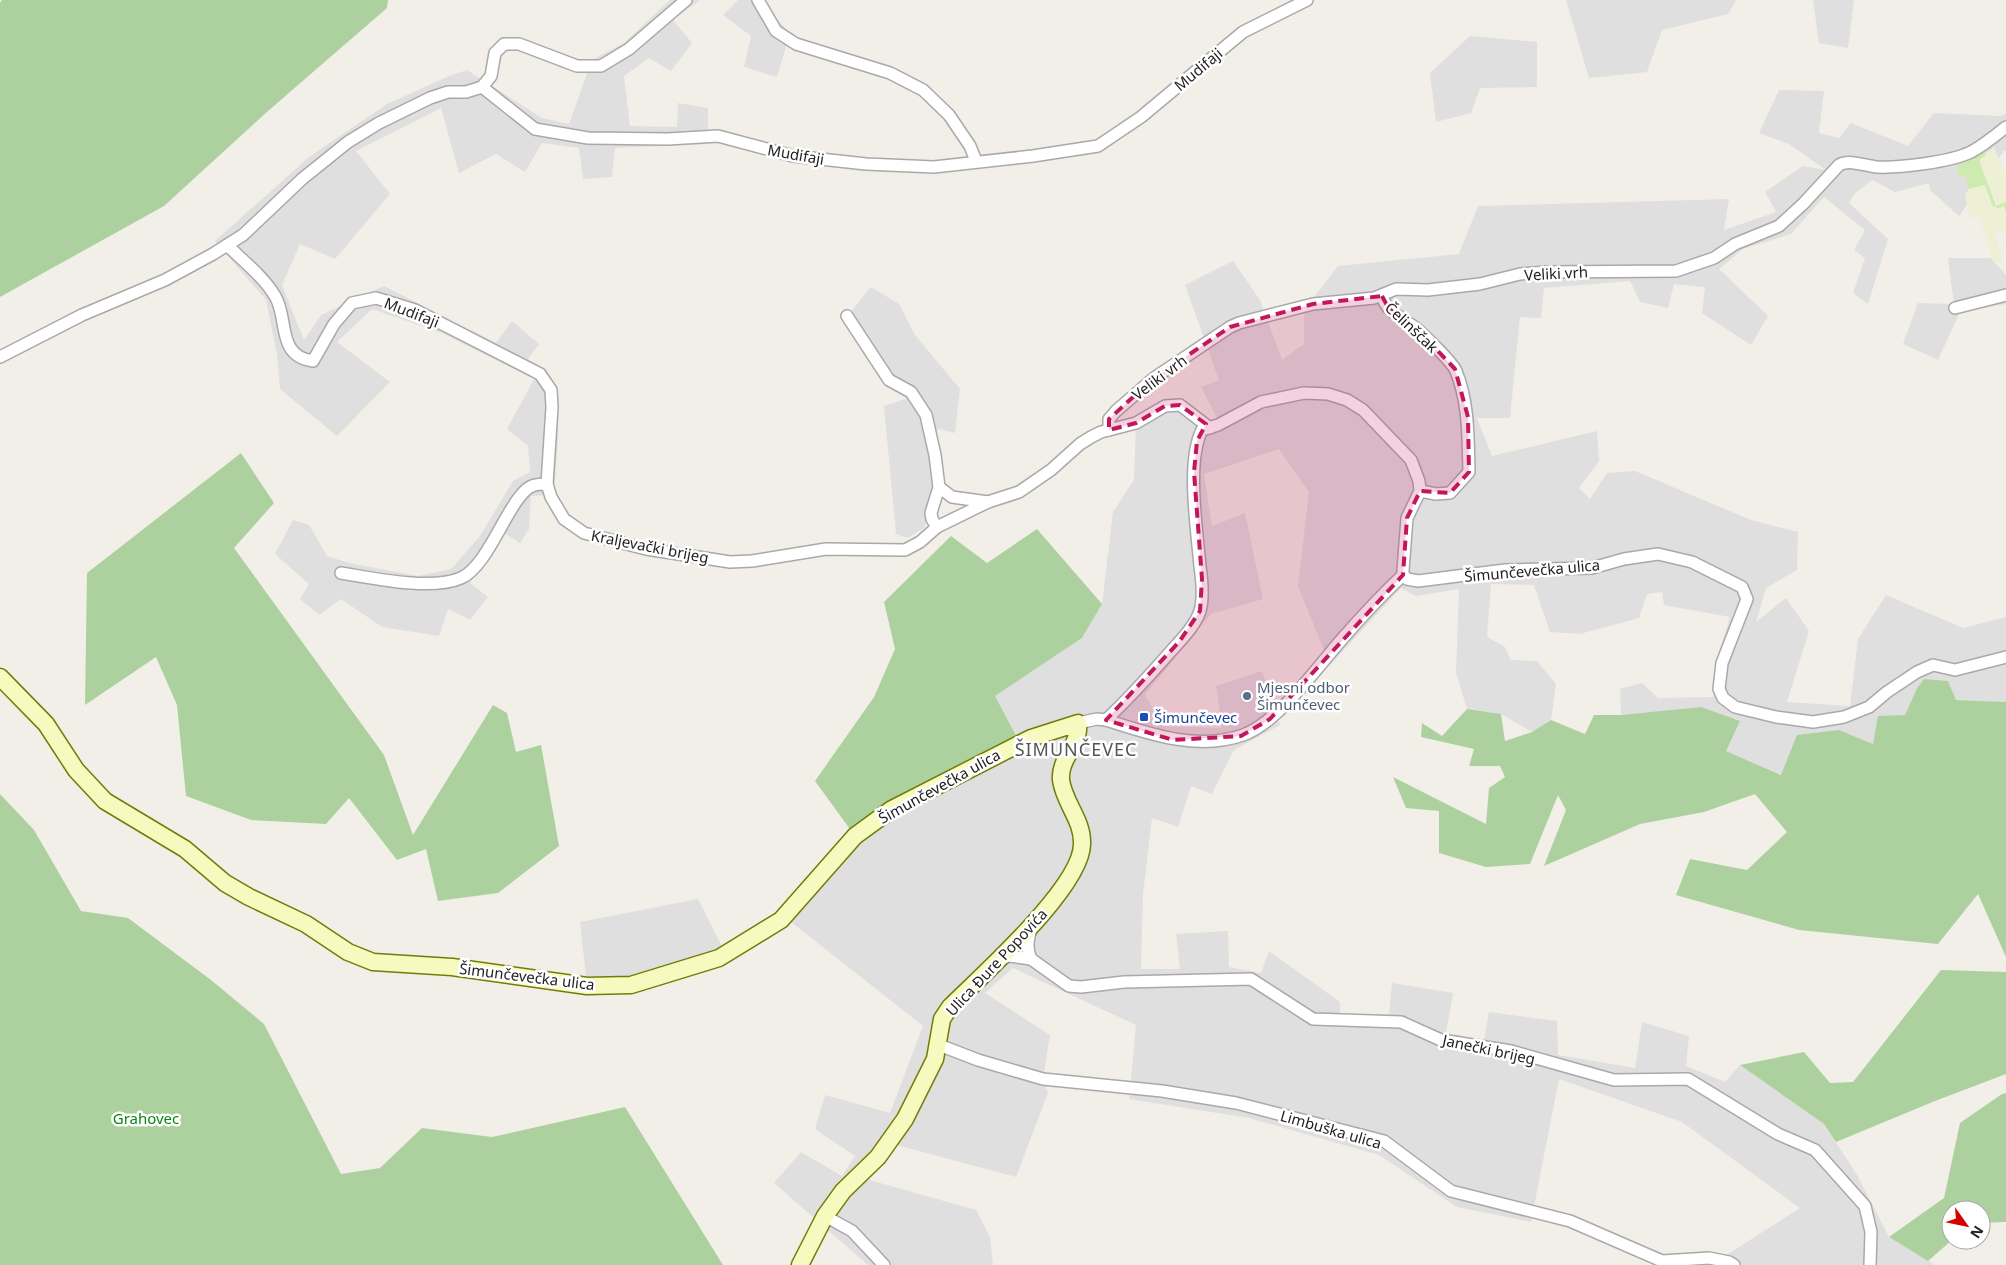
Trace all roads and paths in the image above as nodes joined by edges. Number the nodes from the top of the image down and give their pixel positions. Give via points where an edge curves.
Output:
1 (686, 0) edge
2 (758, 0) edge
3 (1307, 0) edge
4 (482, 87) junction
5 (2006, 128) edge
6 (976, 161) junction
7 (227, 245) junction
8 (2006, 295) edge
9 (1382, 296) junction
10 (1955, 308) dead end
11 (847, 316) dead end
12 (0, 357) edge
13 (1210, 428) junction
14 (1109, 430) junction
15 (547, 484) junction
16 (939, 487) junction
17 (1420, 491) junction
18 (988, 502) junction
19 (937, 527) junction
20 (340, 573) dead end
21 (1403, 575) junction
22 (2006, 657) edge
23 (0, 677) edge
24 (1106, 720) junction
25 (1078, 723) junction
26 (1031, 928) junction
27 (1000, 958) junction
28 (1031, 959) junction
29 (939, 1045) junction
30 (825, 1216) junction
31 (800, 1265) edge
32 (884, 1265) edge
33 (1734, 1265) edge
34 (1870, 1265) edge

1 - 4 street via 629,49 601,66 577,66 519,44 504,44 495,52 490,76
2 - 6 street via 776,30 796,44 890,73 923,90 950,114
3 - 6 street, Mudifaji via 1243,32 1141,117 1098,146
4 - 6 street, Mudifaji via 535,129 588,138 718,136 793,156 866,164 934,167
4 - 7 street via 430,98 348,142 302,179 243,235
5 - 9 street, Veliki vrh via 1986,143 1955,158 1877,167 1845,162 1779,226 1735,244 1714,258 1676,271 1529,274 1428,290 1396,289
7 - 12 street via 165,280 82,315
7 - 15 street, Mudifaji via 260,276 276,297 285,337 293,352 305,360 313,361 334,324 352,303 376,298 415,310 540,374 552,390
8 - 10 street
9 - 14 street, Veliki vrh via 1313,304 1230,327 1154,378 1109,419
9 - 17 street, Čelinščak via 1388,309 1418,330 1455,369 1468,417 1469,472 1450,493
11 - 16 street via 889,380 911,392 926,415
13 - 14 street, Kraljevački brijeg via 1180,405 1165,406 1136,423
13 - 17 street via 1261,402 1304,393 1328,394 1363,410 1411,460
13 - 24 street via 1202,430 1197,441 1194,472 1202,579 1200,611 1194,623 1142,685
14 - 18 street, Kraljevački brijeg via 1080,444 1019,492
15 - 19 street, Kraljevački brijeg via 564,519 584,533 646,548 730,562 826,549 904,550 920,542
15 - 20 street via 525,490 472,572 460,578 443,583 422,583
16 - 18 street, Kraljevački brijeg via 952,497
16 - 19 street via 932,513
17 - 21 street via 1407,518
18 - 19 street, Kraljevački brijeg
21 - 22 street, Šimunčevečka ulica via 1418,581 1505,570 1592,568 1658,554 1692,562 1742,586 1747,599 1722,663 1719,689 1723,698 1735,707 1804,721 1844,717 1870,707 1887,692 1933,665 1956,670
21 - 24 street, Šimunčevečka ulica via 1297,692 1253,732 1220,740 1173,740
23 - 25 street, Šimunčevečka ulica via 46,724 76,770 105,801 185,849 225,883 306,924 348,952 373,962 452,967 586,986 631,985 719,958 781,920 855,836 892,809 1030,738
24 - 25 street, Šimunčevečka ulica
25 - 26 street, Ulica Đure Popovića via 1077,736 1066,757 1061,779 1081,828 1082,847 1077,864
26 - 27 street, Ulica Đure Popovića
26 - 28 street via 1027,942
27 - 28 street
27 - 29 street, Ulica Đure Popovića via 950,1007 942,1020
28 - 34 street, Janečki brijeg via 1069,986 1251,979 1313,1019 1401,1022 1441,1040 1511,1051 1614,1080 1688,1079 1778,1134 1815,1150 1865,1206 1871,1232
29 - 30 street, Ulica Đure Popovića via 904,1119 878,1157 843,1191
29 - 33 street, Limbuška ulica via 1043,1079 1162,1091 1236,1103 1384,1142 1451,1191 1570,1221 1662,1261 1709,1258
30 - 31 street, Ulica Đure Popovića
30 - 32 street via 852,1231

